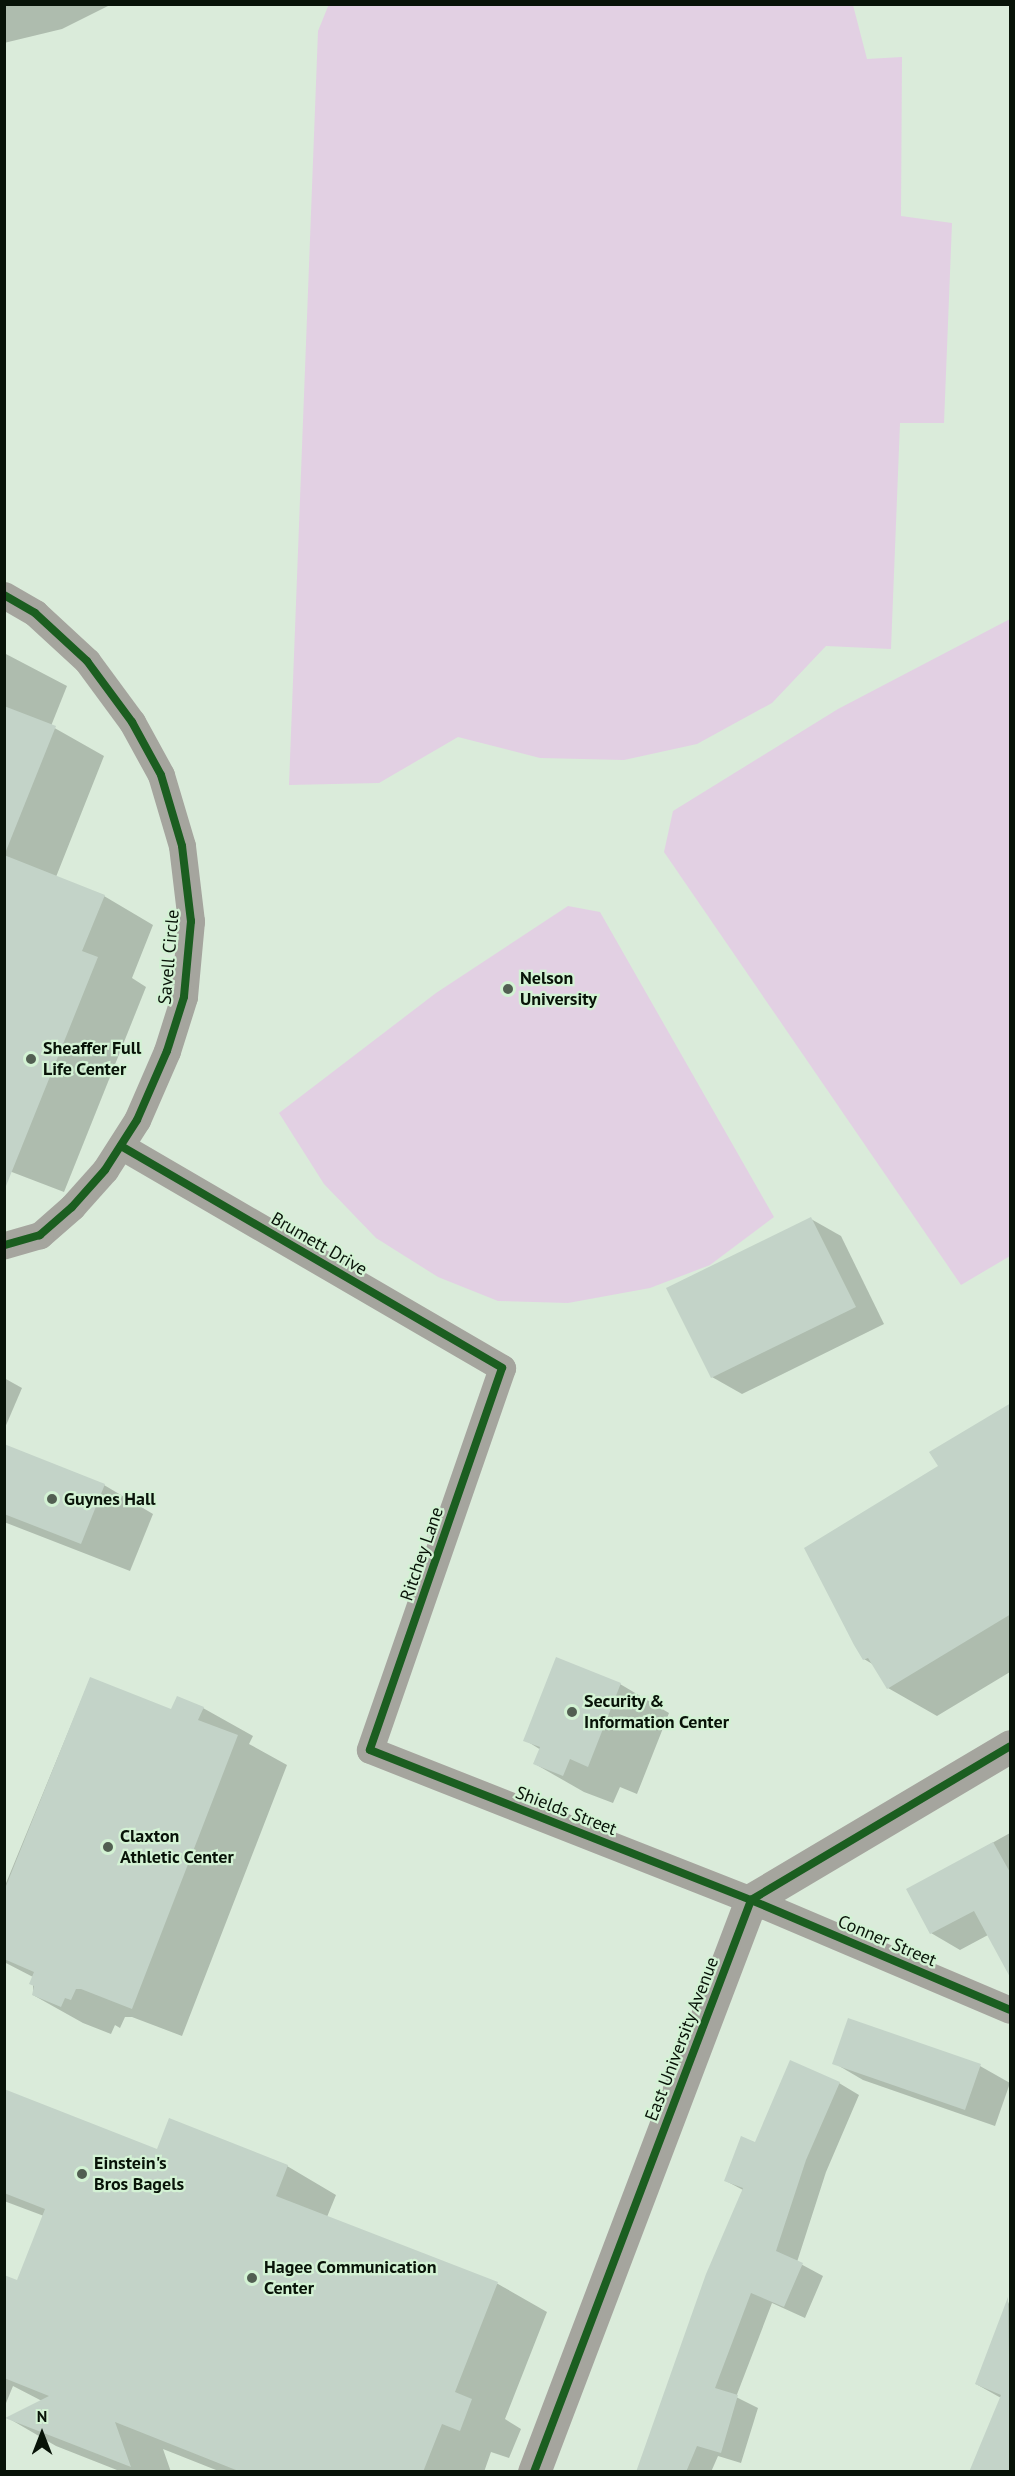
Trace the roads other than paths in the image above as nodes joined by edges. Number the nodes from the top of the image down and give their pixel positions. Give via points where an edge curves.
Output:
1 (4, 595) edge
2 (121, 1146) junction
3 (4, 1245) edge
4 (502, 1368) joint
5 (1011, 1746) edge
6 (370, 1750) joint
7 (751, 1900) junction
8 (1011, 2010) edge
9 (534, 2472) edge

1 - 2 street, Savell Circle via 35,613 87,661 132,722 161,775 182,846 191,921 184,997 167,1051 137,1120
2 - 3 street, Savell Circle via 72,1207 40,1234
2 - 4 street, Brumett Drive
4 - 6 street, Ritchey Lane
5 - 7 street
6 - 7 street, Shields Street
7 - 8 street, Conner Street
7 - 9 street, East University Avenue

